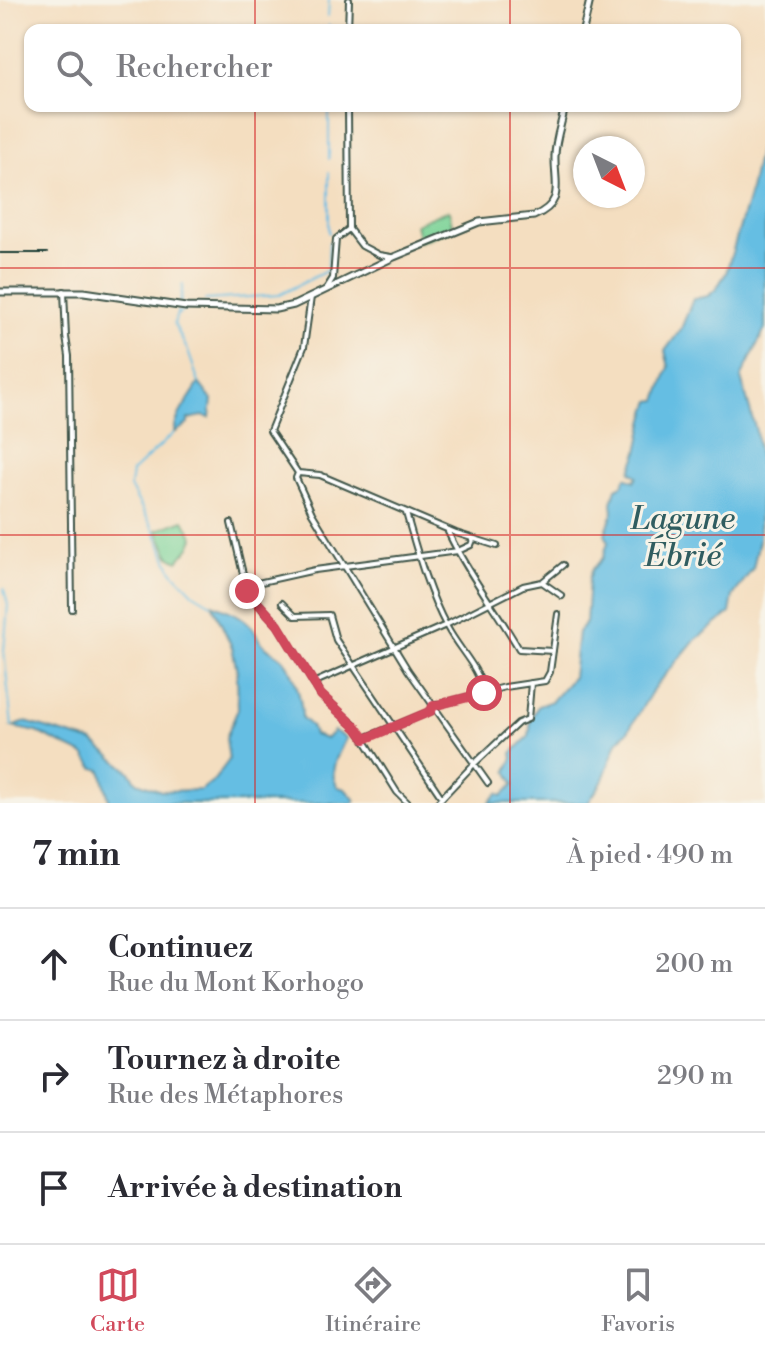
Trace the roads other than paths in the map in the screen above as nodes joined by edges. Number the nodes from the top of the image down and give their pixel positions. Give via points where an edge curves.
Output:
1 (349, 0) edge
2 (590, 0) edge
3 (348, 24) edge
4 (584, 24) edge
5 (348, 112) edge
6 (564, 112) edge
7 (349, 229) junction
8 (394, 257) junction
9 (326, 289) junction
10 (64, 291) junction
11 (0, 292) edge
12 (311, 296) junction
13 (298, 473) junction
14 (406, 513) junction
15 (231, 523) dead end
16 (447, 530) junction
17 (473, 540) junction
18 (497, 546) dead end
19 (458, 551) junction
20 (418, 556) junction
21 (563, 565) dead end
22 (345, 566) junction
23 (542, 582) junction
24 (244, 586) junction
25 (562, 596) dead end
26 (282, 603) dead end
27 (491, 603) junction
28 (72, 609) dead end
29 (558, 614) dead end
30 (446, 625) junction
31 (395, 648) junction
32 (553, 651) junction
33 (354, 665) junction
34 (531, 683) junction
35 (312, 684) junction
36 (484, 693) junction
37 (433, 706) junction
38 (393, 725) junction
39 (365, 739) junction
40 (473, 765) junction
41 (488, 783) dead end
42 (442, 798) junction
43 (408, 803) edge
44 (437, 803) edge

1 - 3 street
2 - 4 street
5 - 7 street
6 - 8 street via 555,157 557,193 549,207 534,216 479,222
7 - 8 street via 362,246
7 - 9 street via 336,239 334,273
8 - 9 street
9 - 12 street
10 - 11 street
10 - 12 street via 229,309 276,309
10 - 28 street
12 - 13 street via 304,347 270,431
13 - 14 street via 320,475
13 - 22 street via 303,496
14 - 16 street
14 - 20 street
15 - 24 street
16 - 17 street
16 - 19 street
17 - 18 street
17 - 19 street
19 - 20 street
19 - 27 street
20 - 22 street
20 - 30 street
21 - 23 street
22 - 24 street
22 - 31 street
23 - 25 street
23 - 27 street
24 - 35 street via 278,625
26 - 33 street via 295,616 329,615 336,640
27 - 30 street
27 - 32 street via 519,649
29 - 32 street
30 - 31 street
30 - 36 street via 478,672
31 - 33 street
31 - 37 street
32 - 34 street via 548,679
33 - 35 street
33 - 38 street
34 - 36 street
34 - 40 street via 528,719
35 - 39 street
36 - 37 street
37 - 38 street
37 - 40 street
38 - 39 street
38 - 42 street
39 - 43 street
40 - 41 street
40 - 42 street
42 - 44 street

